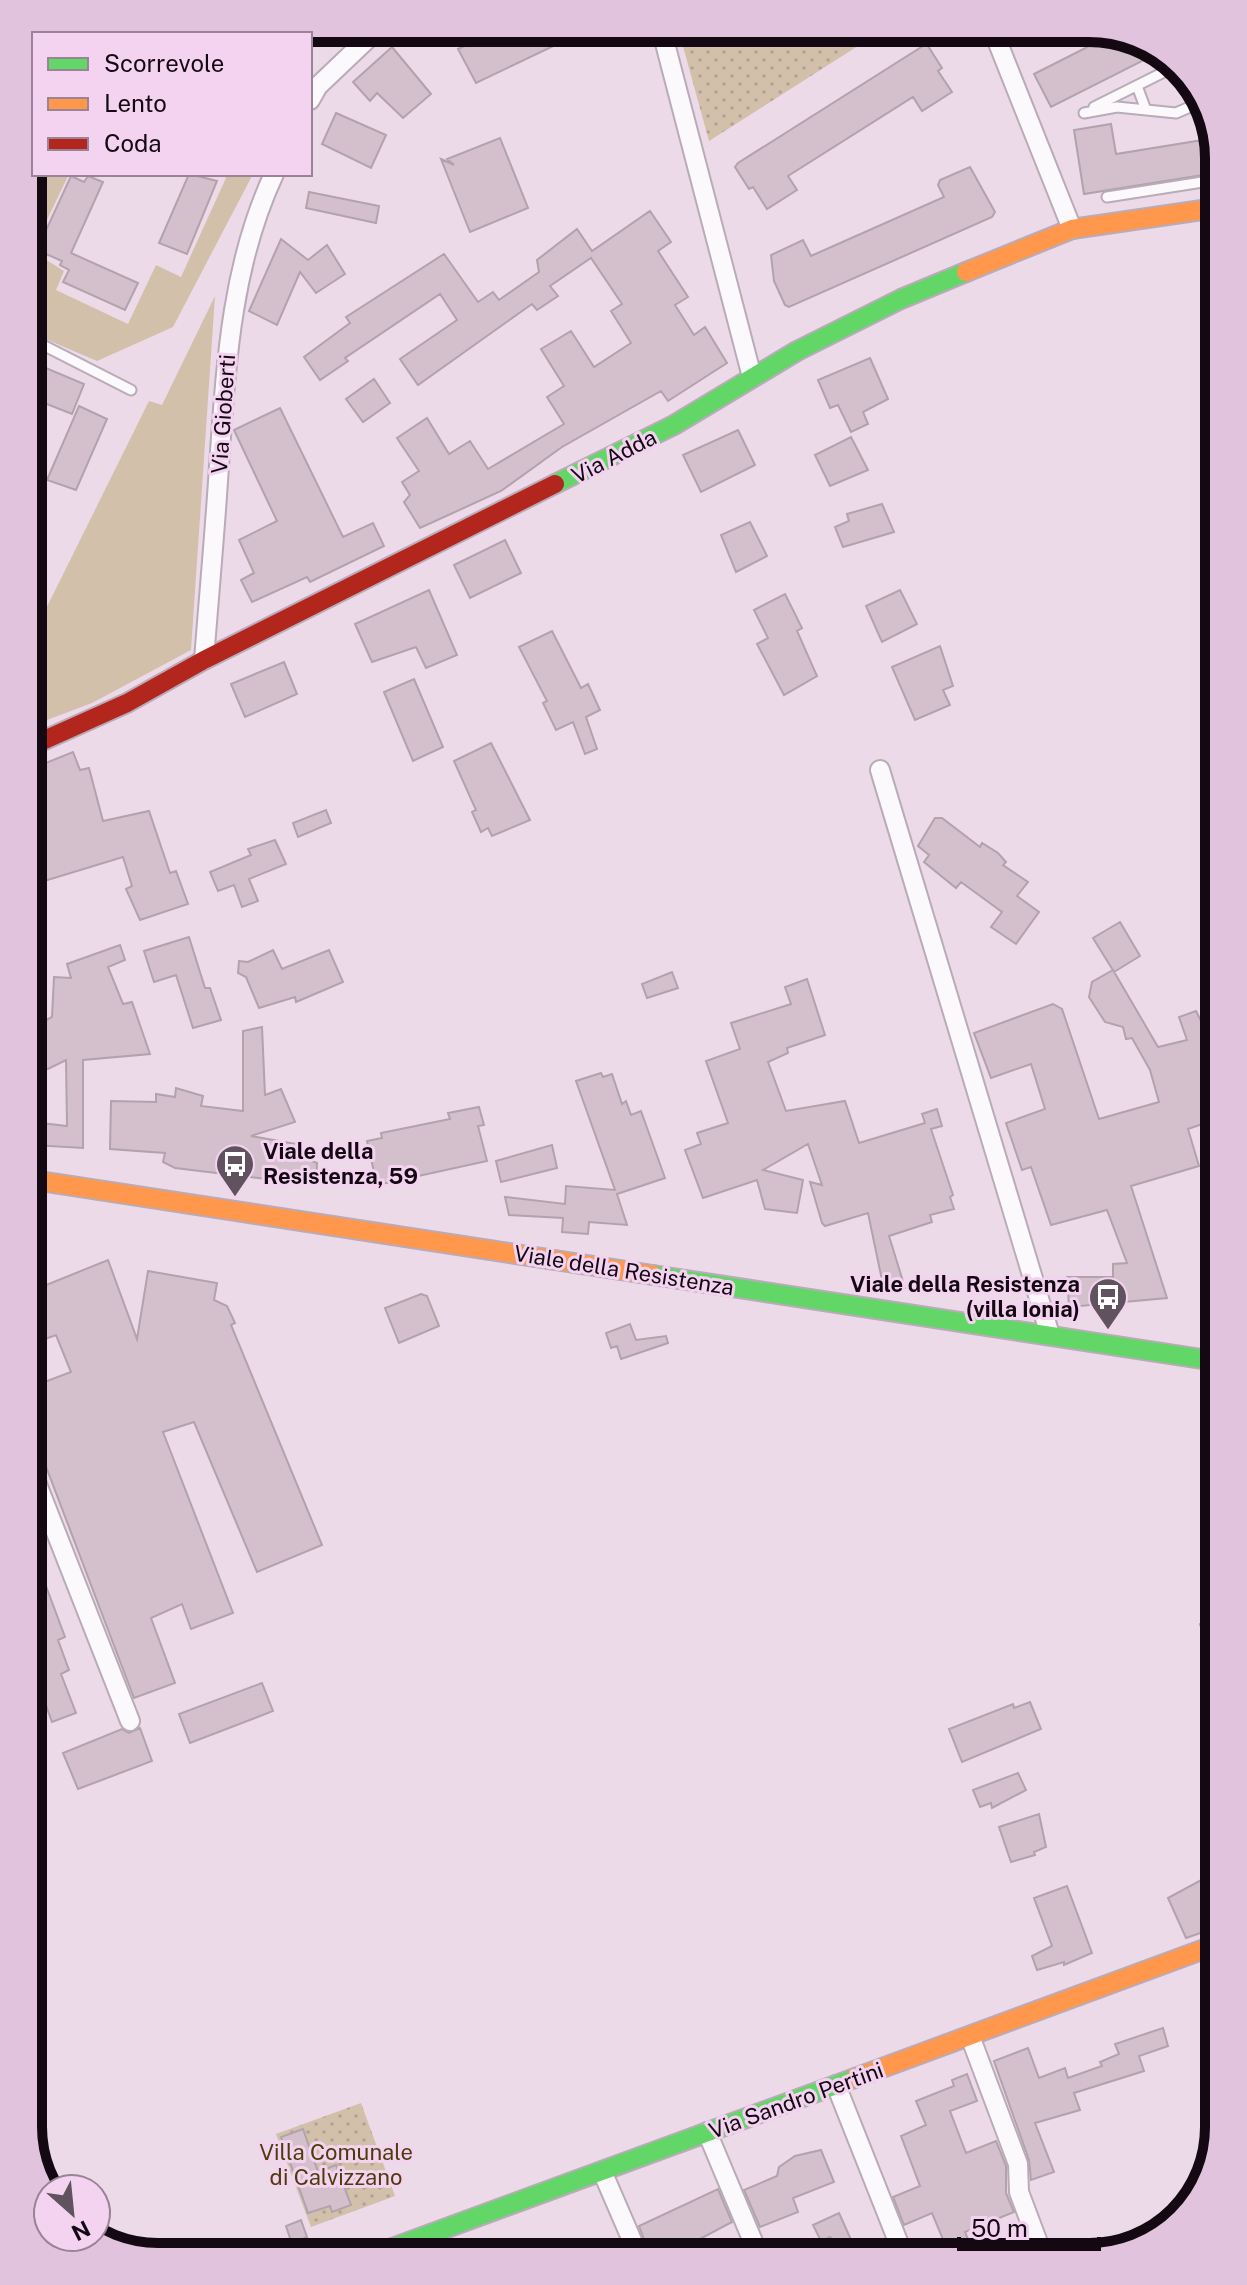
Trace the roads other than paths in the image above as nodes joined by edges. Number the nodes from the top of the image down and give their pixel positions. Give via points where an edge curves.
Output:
1 (364, 42) edge
2 (665, 42) edge
3 (998, 42) edge
4 (1165, 71) edge
5 (1137, 86) junction
6 (312, 96) edge
7 (1192, 106) edge
8 (1146, 110) junction
9 (273, 176) edge
10 (1205, 182) edge
11 (1107, 197) dead end
12 (1205, 210) edge
13 (1072, 229) junction
14 (42, 345) edge
15 (752, 377) junction
16 (131, 390) dead end
17 (204, 660) junction
18 (42, 741) edge
19 (880, 770) dead end
20 (42, 1181) edge
21 (1050, 1335) junction
22 (1205, 1359) edge
23 (42, 1497) edge
24 (130, 1721) dead end
25 (1205, 1949) edge
26 (970, 2036) junction
27 (836, 2085) junction
28 (707, 2132) junction
29 (602, 2171) junction
30 (406, 2243) edge
31 (633, 2243) edge
32 (754, 2243) edge
33 (899, 2243) edge
34 (1038, 2243) edge

1 - 6 street
2 - 15 street
3 - 13 street
4 - 5 lane
5 - 8 lane
5 - 8 lane via 1084,113 1117,107
7 - 8 lane via 1176,113
9 - 17 street, Via Gioberti via 241,264 226,354
10 - 11 lane
12 - 13 street, Via Adda
13 - 15 street, Via Adda via 901,299
14 - 16 lane
15 - 17 street, Via Adda via 674,425
17 - 18 street, Via Adda
19 - 21 street
20 - 21 street, Viale della Resistenza
21 - 22 street, Viale della Resistenza
23 - 24 street
25 - 26 street, Via Sandro Pertini
26 - 27 street, Via Sandro Pertini
26 - 34 street via 1018,2164 1019,2192
27 - 28 street, Via Sandro Pertini
27 - 33 street
28 - 29 street, Via Sandro Pertini
28 - 32 street
29 - 30 street, Via Sandro Pertini
29 - 31 street

